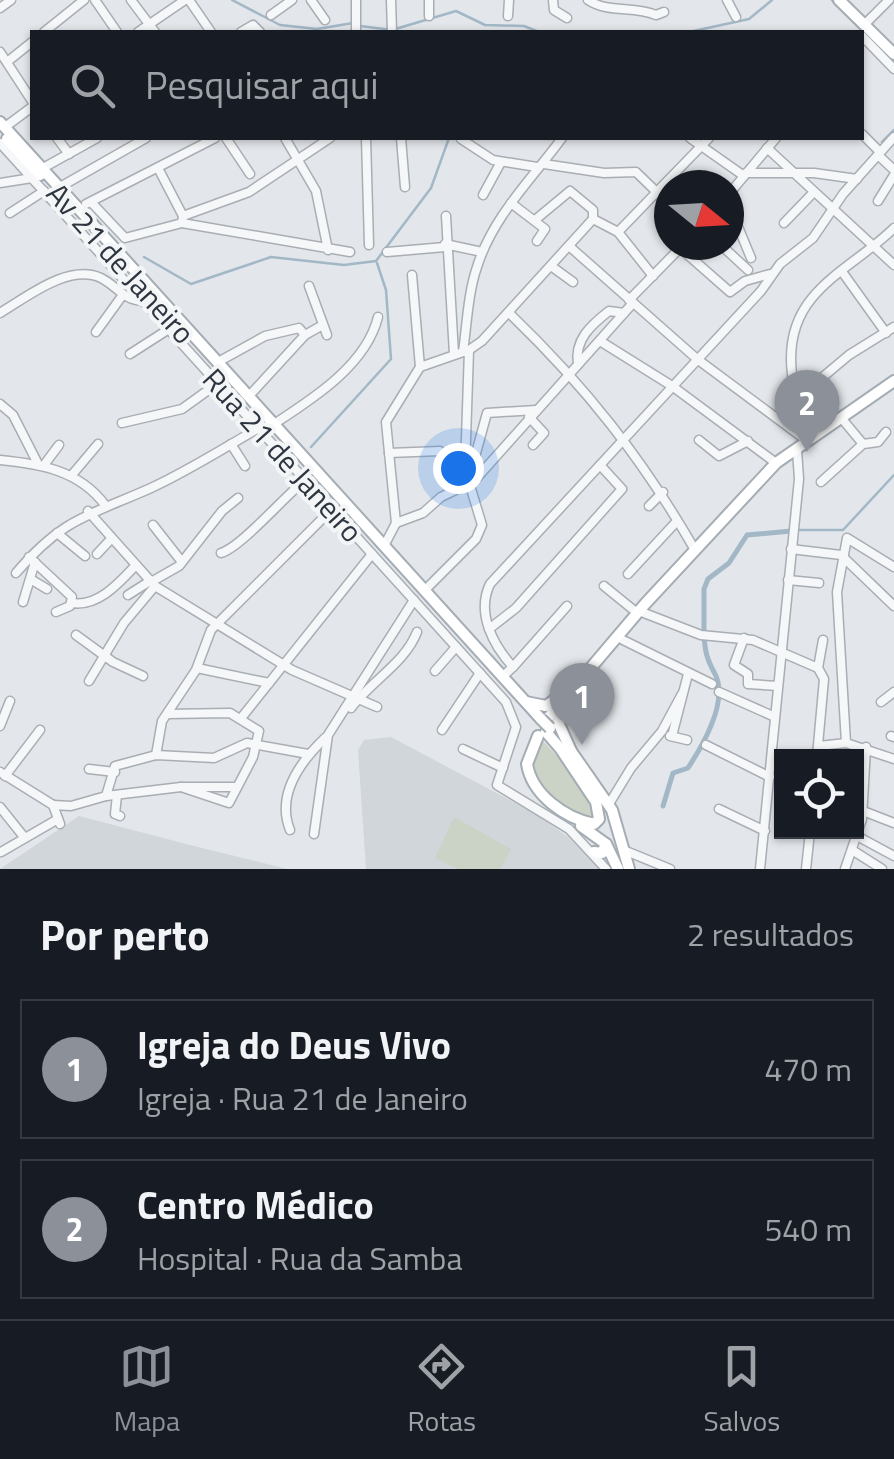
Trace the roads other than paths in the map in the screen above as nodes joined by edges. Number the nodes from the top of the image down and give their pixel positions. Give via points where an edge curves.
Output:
1 (11, 0) edge
2 (84, 0) edge
3 (95, 0) edge
4 (131, 0) edge
5 (184, 0) edge
6 (292, 0) edge
7 (311, 0) edge
8 (356, 0) edge
9 (390, 0) edge
10 (429, 0) edge
11 (508, 0) edge
12 (553, 0) edge
13 (588, 0) edge
14 (727, 0) edge
15 (843, 0) edge
16 (889, 0) edge
17 (629, 3) edge
18 (0, 8) edge
19 (664, 12) dead end
20 (271, 15) dead end
21 (429, 16) dead end
22 (508, 16) dead end
23 (567, 18) dead end
24 (736, 18) dead end
25 (326, 20) dead end
26 (867, 22) junction
27 (152, 28) edge
28 (46, 30) edge
29 (116, 30) edge
30 (209, 30) edge
31 (356, 30) edge
32 (392, 30) edge
33 (864, 41) edge
34 (30, 44) edge
35 (894, 51) edge
36 (0, 52) edge
37 (7, 62) junction
38 (894, 69) edge
39 (30, 104) edge
40 (30, 109) edge
41 (2, 127) edge
42 (864, 136) edge
43 (894, 137) edge
44 (58, 140) edge
45 (94, 140) edge
46 (142, 140) edge
47 (212, 140) edge
48 (227, 140) edge
49 (286, 140) edge
50 (327, 140) edge
51 (366, 140) edge
52 (401, 140) edge
53 (462, 140) edge
54 (480, 140) edge
55 (560, 140) edge
56 (693, 140) edge
57 (707, 140) edge
58 (774, 140) edge
59 (0, 144) edge
60 (701, 146) junction
61 (768, 148) junction
62 (474, 151) junction
63 (879, 153) junction
64 (69, 154) junction
65 (300, 159) junction
66 (501, 162) junction
67 (540, 166) junction
68 (42, 168) junction
69 (158, 168) junction
70 (680, 170) edge
71 (794, 172) junction
72 (894, 173) edge
73 (250, 174) dead end
74 (745, 175) junction
75 (32, 178) junction
76 (857, 179) junction
77 (0, 183) edge
78 (60, 187) junction
79 (405, 187) dead end
80 (654, 189) edge
81 (44, 192) junction
82 (812, 194) junction
83 (483, 195) dead end
84 (654, 199) edge
85 (878, 201) dead end
86 (91, 202) junction
87 (511, 204) junction
88 (78, 207) junction
89 (831, 210) junction
90 (10, 213) dead end
91 (446, 216) dead end
92 (182, 220) junction
93 (535, 220) junction
94 (594, 220) junction
95 (784, 223) dead end
96 (894, 228) edge
97 (618, 232) junction
98 (537, 240) dead end
99 (744, 241) edge
100 (369, 244) dead end
101 (445, 245) junction
102 (570, 246) junction
103 (876, 247) junction
104 (328, 250) junction
105 (350, 252) dead end
106 (388, 252) dead end
107 (482, 252) junction
108 (751, 258) dead end
109 (668, 260) edge
110 (696, 260) edge
111 (737, 260) edge
112 (894, 265) edge
113 (551, 266) junction
114 (748, 270) dead end
115 (843, 273) junction
116 (770, 274) junction
117 (412, 275) dead end
118 (653, 276) junction
119 (572, 282) dead end
120 (310, 286) dead end
121 (122, 296) junction
122 (144, 301) junction
123 (631, 302) junction
124 (0, 313) edge
125 (509, 313) junction
126 (624, 313) junction
127 (378, 317) dead end
128 (321, 326) junction
129 (169, 329) junction
130 (890, 330) edge
131 (96, 332) dead end
132 (305, 335) junction
133 (327, 336) dead end
134 (600, 341) junction
135 (462, 352) junction
136 (130, 354) dead end
137 (697, 358) junction
138 (218, 362) junction
139 (578, 364) junction
140 (420, 367) junction
141 (570, 373) junction
142 (218, 384) junction
143 (672, 386) junction
144 (893, 387) edge
145 (249, 396) junction
146 (799, 397) junction
147 (0, 404) edge
148 (532, 413) junction
149 (843, 420) junction
150 (122, 423) dead end
151 (274, 424) junction
152 (259, 428) junction
153 (886, 432) dead end
154 (809, 438) junction
155 (621, 440) junction
156 (699, 440) dead end
157 (748, 442) junction
158 (98, 444) dead end
159 (231, 444) junction
160 (863, 444) junction
161 (59, 445) dead end
162 (533, 446) dead end
163 (1, 448) edge
164 (797, 450) junction
165 (389, 453) junction
166 (295, 456) joint
167 (2, 460) edge
168 (776, 462) junction
169 (41, 464) junction
170 (600, 465) junction
171 (245, 466) dead end
172 (468, 473) junction
173 (71, 476) junction
174 (305, 480) junction
175 (821, 482) dead end
176 (469, 486) junction
177 (664, 492) junction
178 (238, 498) dead end
179 (105, 504) junction
180 (649, 506) dead end
181 (332, 509) junction
182 (88, 511) junction
183 (677, 521) junction
184 (396, 523) junction
185 (153, 525) dead end
186 (57, 534) junction
187 (111, 539) junction
188 (384, 546) junction
189 (790, 549) junction
190 (695, 550) junction
191 (221, 553) dead end
192 (97, 554) dead end
193 (145, 554) dead end
194 (372, 554) junction
195 (842, 555) junction
196 (85, 556) dead end
197 (32, 559) junction
198 (182, 562) junction
199 (134, 564) junction
200 (894, 567) edge
201 (16, 573) dead end
202 (628, 574) dead end
203 (32, 580) junction
204 (788, 580) junction
205 (152, 583) junction
206 (819, 584) dead end
207 (604, 586) dead end
208 (47, 589) dead end
209 (425, 590) junction
210 (128, 595) dead end
211 (414, 600) junction
212 (23, 602) dead end
213 (72, 603) junction
214 (567, 606) dead end
215 (894, 606) edge
216 (644, 609) junction
217 (56, 612) dead end
218 (218, 623) junction
219 (489, 629) junction
220 (417, 632) dead end
221 (76, 635) dead end
222 (744, 638) junction
223 (623, 640) junction
224 (823, 640) dead end
225 (456, 647) junction
226 (781, 652) junction
227 (106, 655) junction
228 (284, 665) junction
229 (513, 667) junction
230 (197, 668) junction
231 (818, 668) junction
232 (436, 671) dead end
233 (480, 674) junction
234 (688, 674) junction
235 (142, 676) dead end
236 (503, 676) junction
237 (89, 681) dead end
238 (269, 682) junction
239 (712, 684) dead end
240 (778, 686) junction
241 (719, 692) dead end
242 (682, 694) junction
243 (894, 694) edge
244 (356, 696) junction
245 (10, 702) dead end
246 (526, 702) junction
247 (881, 702) dead end
248 (377, 707) dead end
249 (351, 708) dead end
250 (168, 714) junction
251 (242, 717) junction
252 (774, 717) junction
253 (0, 726) edge
254 (543, 726) junction
255 (40, 730) dead end
256 (442, 730) dead end
257 (662, 732) junction
258 (328, 735) junction
259 (672, 736) junction
260 (687, 740) dead end
261 (846, 743) junction
262 (258, 744) junction
263 (706, 745) dead end
264 (866, 747) junction
265 (463, 749) dead end
266 (818, 749) edge
267 (825, 749) edge
268 (567, 752) junction
269 (113, 753) dead end
270 (308, 754) junction
271 (156, 755) junction
272 (894, 759) edge
273 (503, 768) junction
274 (89, 769) dead end
275 (115, 769) junction
276 (3, 777) edge
277 (770, 777) junction
278 (237, 787) junction
279 (176, 788) junction
280 (864, 790) edge
281 (193, 792) junction
282 (117, 795) junction
283 (106, 796) junction
284 (169, 800) dead end
285 (52, 804) junction
286 (609, 804) junction
287 (189, 805) dead end
288 (0, 807) edge
289 (719, 808) dead end
290 (864, 811) edge
291 (120, 816) dead end
292 (894, 823) edge
293 (290, 830) dead end
294 (765, 831) junction
295 (314, 834) dead end
296 (24, 837) junction
297 (809, 839) edge
298 (856, 839) edge
299 (863, 839) edge
300 (606, 844) junction
301 (852, 850) junction
302 (626, 851) junction
303 (1, 852) edge
304 (594, 852) junction
305 (894, 856) edge
306 (606, 869) edge
307 (624, 869) edge
308 (670, 869) edge
309 (760, 869) edge
310 (806, 869) edge
311 (846, 869) edge
312 (882, 869) edge

1 - 18 street
2 - 28 street
3 - 29 street
4 - 27 street
5 - 27 street
5 - 30 street
6 - 20 street
7 - 25 street
8 - 31 street
9 - 32 street
10 - 21 street
11 - 22 street
12 - 23 street via 554,10
13 - 17 street via 608,9
14 - 24 street
15 - 26 main road
15 - 35 main road
16 - 26 street
17 - 19 street
26 - 35 main road
33 - 38 street
34 - 37 street
36 - 37 street
37 - 39 street
40 - 41 street
41 - 68 main road, Rua 21 de Janeiro
41 - 166 main road, Av 21 de Janeiro
42 - 63 street
43 - 63 street
44 - 64 street
45 - 64 street
46 - 78 street
47 - 69 street
48 - 73 street
49 - 65 street
50 - 65 street
51 - 100 street
52 - 79 street
53 - 62 street
54 - 62 street
55 - 67 street
56 - 60 street
57 - 60 street
58 - 61 street
59 - 75 street, Rua 21 de Janeiro
60 - 70 street
60 - 74 street
61 - 71 street
61 - 74 street
62 - 66 street
63 - 72 street
63 - 76 street
64 - 68 street
65 - 92 street via 250,192
65 - 104 street via 321,204
66 - 67 street
66 - 83 street
67 - 80 street via 636,172
67 - 87 street
68 - 78 main road, Rua 21 de Janeiro
69 - 86 street
69 - 92 street
71 - 74 street
71 - 76 street
71 - 82 street
72 - 85 street
75 - 77 street
75 - 81 street, Rua 21 de Janeiro
76 - 89 street
78 - 88 main road, Rua 21 de Janeiro
81 - 90 street
81 - 122 street, Rua 21 de Janeiro
82 - 89 street
82 - 95 street
84 - 97 street
86 - 88 street
86 - 92 street via 126,239
87 - 93 street
87 - 107 street
88 - 138 main road, Rua 21 de Janeiro
89 - 103 street
89 - 116 street via 812,238
91 - 101 street
92 - 104 street
93 - 94 street via 570,191 593,210
93 - 98 street via 545,230
94 - 97 street
94 - 102 street
96 - 103 street
97 - 118 street
99 - 108 street
101 - 106 street
101 - 107 street
101 - 135 street
102 - 113 street
102 - 123 street
103 - 112 street
103 - 115 street
104 - 105 street
107 - 135 street
109 - 118 street
110 - 116 street via 730,292
111 - 114 street
113 - 119 street
113 - 125 street
115 - 130 street
115 - 146 street via 813,297 794,337 789,362
116 - 137 street
117 - 140 street
118 - 123 street
120 - 128 street
121 - 122 street
121 - 124 street via 104,280 80,274 58,279
121 - 131 street
122 - 129 street, Rua 21 de Janeiro
123 - 126 street
123 - 137 street
125 - 135 street
125 - 141 street
126 - 134 street
126 - 139 street via 609,311 587,330
127 - 151 street via 364,349
128 - 132 street
128 - 133 street
129 - 136 street
129 - 142 street, Rua 21 de Janeiro
130 - 146 street
132 - 138 street via 299,328 278,332
132 - 145 street
134 - 139 street
134 - 143 street
135 - 140 street
135 - 172 street
137 - 143 street
137 - 154 street
138 - 145 main road, Rua 21 de Janeiro
139 - 141 street
140 - 165 street via 386,422
141 - 148 street
141 - 155 street
142 - 150 street via 182,409
142 - 152 street, Rua 21 de Janeiro
143 - 155 street
143 - 157 street
144 - 149 main road
144 - 154 main road
145 - 151 main road, Rua 21 de Janeiro
146 - 154 street
147 - 169 street
148 - 162 street via 544,433
148 - 172 street via 486,413
148 - 176 street
149 - 160 street
149 - 164 main road
151 - 188 main road, Rua 21 de Janeiro
152 - 159 street
152 - 174 street, Rua 21 de Janeiro
153 - 160 street via 878,442
154 - 168 main road
155 - 170 street
155 - 177 street
156 - 157 street via 719,456
157 - 168 street
158 - 173 street
159 - 171 street
159 - 179 street via 151,488
160 - 175 street
161 - 169 street
163 - 167 street
164 - 189 street via 800,479
164 - 216 main road
165 - 172 street via 440,451 452,470
165 - 184 street
166 - 254 main road, Rua 21 de Janeiro
167 - 169 street
168 - 190 main road
169 - 173 street
170 - 219 street via 487,588
170 - 219 street via 622,489 516,608
172 - 176 street
173 - 179 street
174 - 181 street, Rua 21 de Janeiro
174 - 191 street via 234,549
176 - 184 street
176 - 209 street via 481,531
177 - 180 street
177 - 183 street
178 - 198 street
179 - 182 street
181 - 194 street, Rua 21 de Janeiro
181 - 218 street
182 - 186 street
182 - 187 street
183 - 190 street
183 - 202 street
184 - 188 street
185 - 198 street
186 - 196 street
186 - 197 street
187 - 192 street
187 - 199 street
188 - 209 main road, Rua 21 de Janeiro
189 - 195 street
189 - 204 street
190 - 216 main road
193 - 199 street
194 - 211 street, Rua 21 de Janeiro
194 - 228 street
195 - 200 street via 851,537
195 - 215 street
195 - 261 street via 837,592
197 - 201 street
197 - 203 street
197 - 213 street
198 - 205 street
199 - 205 street
199 - 213 street via 110,592
203 - 208 street
203 - 212 street
204 - 206 street
204 - 226 street
205 - 210 street
205 - 218 street
205 - 227 street via 138,615
207 - 216 street
209 - 236 main road, Rua 21 de Janeiro
211 - 225 street, Rua 21 de Janeiro
211 - 244 street
213 - 217 street
214 - 229 street
216 - 222 street via 700,636
216 - 223 main road
216 - 246 main road via 554,702
216 - 254 main road
218 - 228 street
218 - 230 street via 200,646
219 - 229 street
220 - 244 street via 402,657
221 - 227 street
222 - 226 street
222 - 240 street via 734,665 748,674 748,684
223 - 234 street
223 - 268 main road via 560,718
224 - 231 street
225 - 232 street
225 - 233 street, Rua 21 de Janeiro
226 - 231 street
226 - 240 street
227 - 235 street
227 - 237 street
228 - 238 street
228 - 244 street
229 - 236 street
230 - 238 street
230 - 250 street
231 - 266 street via 824,675
233 - 256 street
233 - 273 street, Rua 21 de Janeiro via 516,717
234 - 239 street
234 - 242 street
236 - 246 main road, Rua 21 de Janeiro
238 - 251 street
240 - 252 street
241 - 252 street
242 - 257 street
242 - 259 street
243 - 247 street
244 - 248 street
244 - 249 street
244 - 258 street
245 - 253 street
246 - 254 main road, Rua 21 de Janeiro
250 - 251 street
250 - 271 street via 157,733
251 - 262 street via 258,727
252 - 277 street
254 - 268 main road
254 - 268 main road via 527,764 536,788 594,824 598,807
254 - 300 main road via 524,761 531,789
255 - 276 street
257 - 259 street
257 - 286 street
258 - 270 street
258 - 295 street
259 - 260 street
261 - 264 street
261 - 267 street
262 - 270 street
262 - 271 street via 214,758
262 - 278 street
263 - 277 street
264 - 272 street
264 - 280 street
265 - 273 street
268 - 286 main road
268 - 307 main road via 606,809
269 - 275 street
270 - 293 street via 284,798
271 - 275 street
273 - 304 street, Rua 21 de Janeiro via 498,785
274 - 275 street
275 - 283 street
276 - 285 street
277 - 294 street
278 - 279 street
278 - 281 street via 227,804
279 - 281 street
279 - 282 street
279 - 284 street
281 - 287 street
282 - 283 street
282 - 291 street
283 - 285 street
285 - 296 street via 59,822
286 - 302 main road
288 - 296 street
289 - 294 street
290 - 292 street
294 - 309 street
296 - 303 street
297 - 310 street
298 - 301 street
299 - 305 street
300 - 304 main road via 602,853
300 - 307 main road
301 - 311 street
301 - 312 street
302 - 307 main road
302 - 308 street
304 - 306 street

